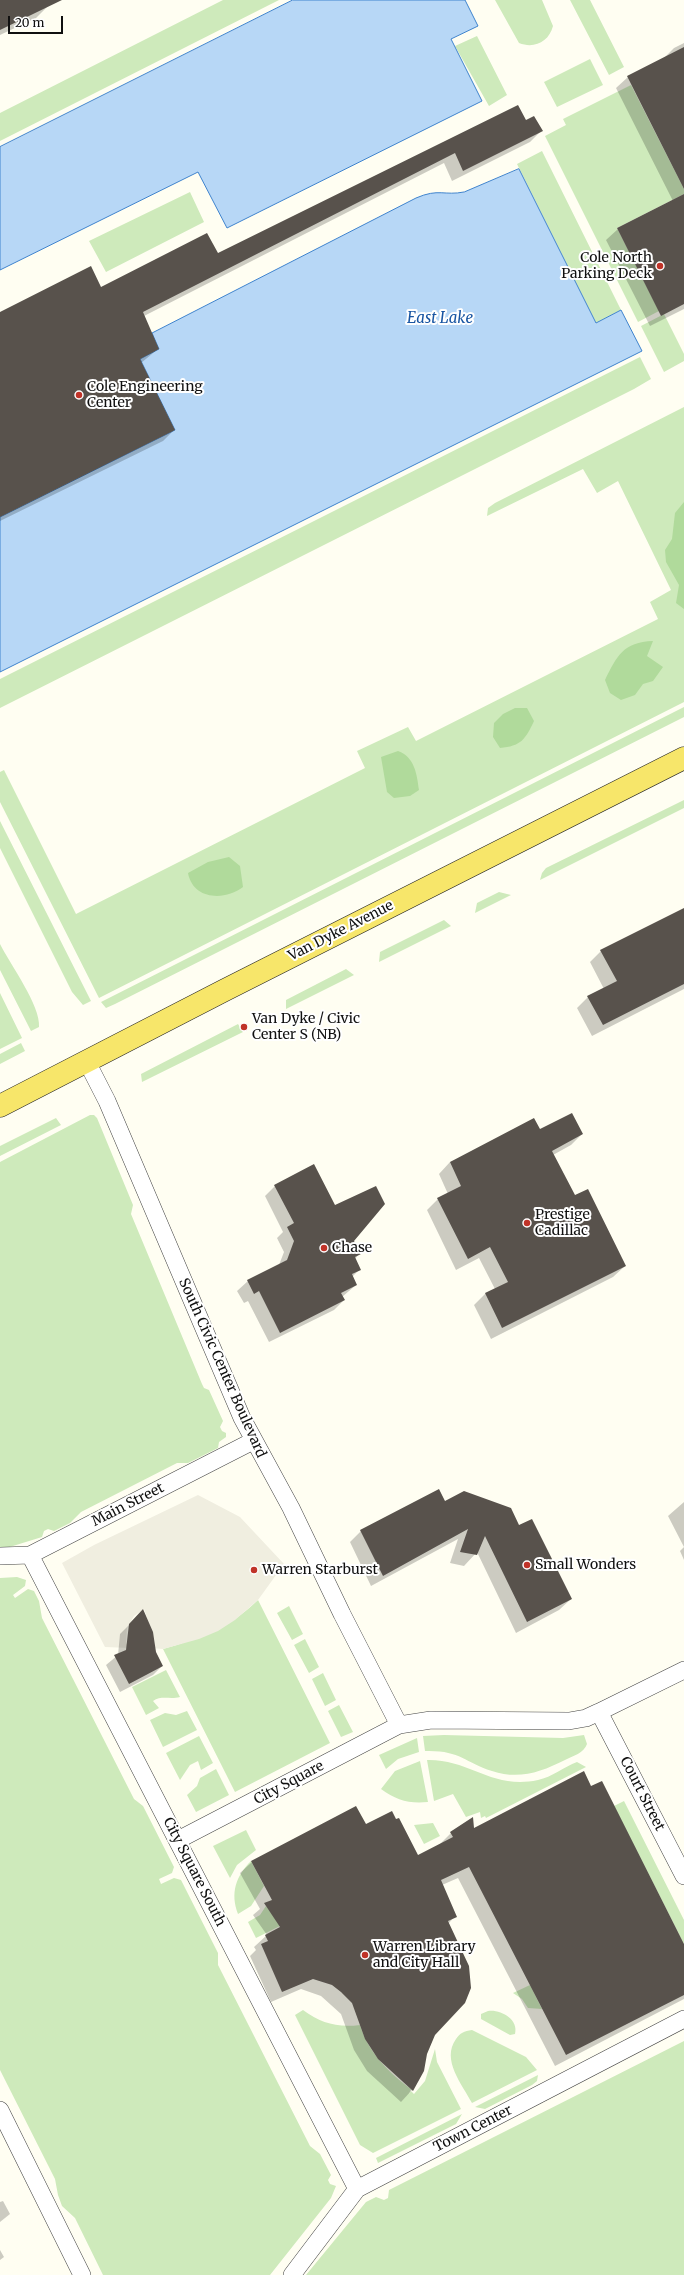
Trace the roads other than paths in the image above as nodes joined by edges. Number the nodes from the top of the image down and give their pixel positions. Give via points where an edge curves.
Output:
1 (684, 758) edge
2 (87, 1062) junction
3 (0, 1106) edge
4 (253, 1441) junction
5 (30, 1555) junction
6 (0, 1556) edge
7 (684, 1670) edge
8 (599, 1712) junction
9 (399, 1725) junction
10 (178, 1840) junction
11 (684, 1876) edge
12 (684, 2019) edge
13 (0, 2110) edge
14 (357, 2189) junction
15 (82, 2275) edge
16 (292, 2275) edge

1 - 2 main road, Van Dyke Avenue
2 - 3 main road, Van Dyke Avenue
2 - 4 street, South Civic Center Boulevard
4 - 5 street, Main Street
4 - 9 street, South Civic Center Boulevard via 291,1508
5 - 6 street, Main Street
5 - 10 street, City Square South
7 - 8 street
8 - 9 street via 569,1722 431,1720
8 - 11 street, Court Street
9 - 10 street, City Square
10 - 14 street, City Square South
12 - 14 street, Town Center
13 - 15 street
14 - 16 street, Town Center

